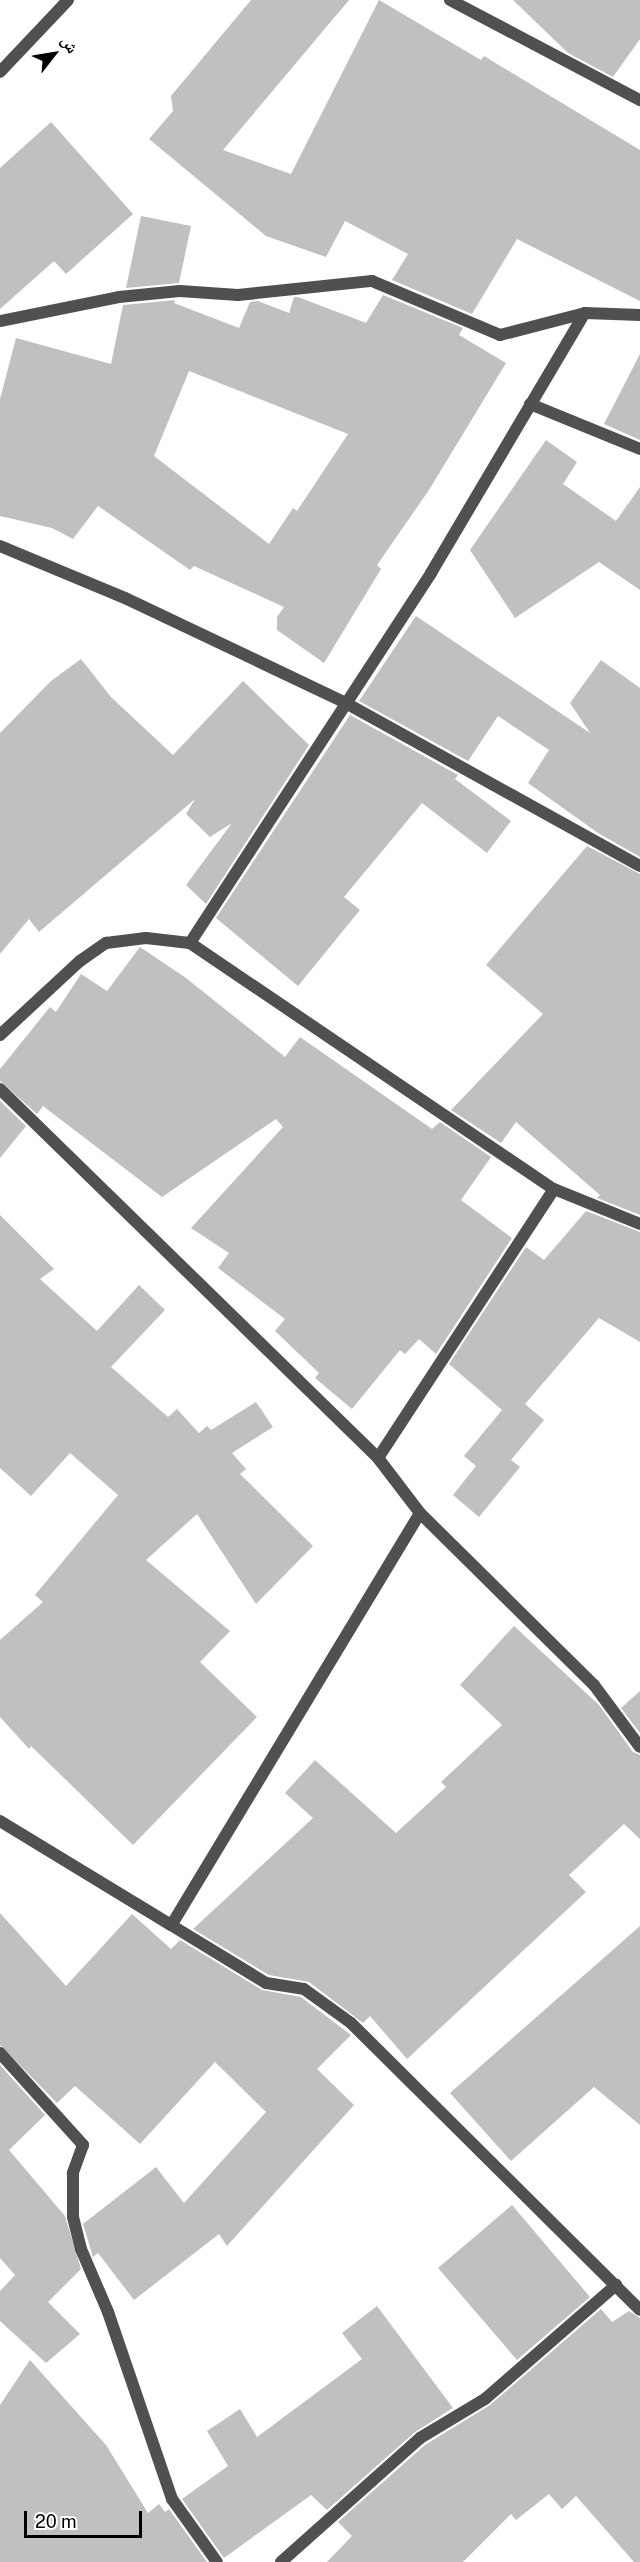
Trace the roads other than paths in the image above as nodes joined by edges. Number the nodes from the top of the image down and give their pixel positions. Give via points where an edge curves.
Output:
1 (68, 0) edge
2 (450, 0) edge
3 (0, 72) edge
4 (640, 100) edge
5 (585, 313) junction
6 (640, 315) edge
7 (0, 321) edge
8 (530, 404) junction
9 (640, 449) edge
10 (0, 546) edge
11 (344, 702) junction
12 (640, 866) edge
13 (190, 943) junction
14 (0, 1035) edge
15 (0, 1089) edge
16 (554, 1188) junction
17 (640, 1224) edge
18 (378, 1458) junction
19 (420, 1513) junction
20 (640, 1747) edge
21 (0, 1821) edge
22 (171, 1925) junction
23 (0, 2053) edge
24 (616, 2285) junction
25 (640, 2310) edge
26 (217, 2562) edge
27 (281, 2562) edge

1 - 3 street
2 - 4 street
5 - 6 street
5 - 7 street via 500,335 372,281 238,295 180,291 119,297
5 - 8 street
8 - 9 street
8 - 11 street via 430,573
10 - 11 street via 125,598
11 - 12 street
11 - 13 street
13 - 14 street via 146,938 106,943 80,961
13 - 16 street
15 - 18 street
16 - 17 street
16 - 18 street
18 - 19 street
19 - 20 street via 594,1685
19 - 22 street
21 - 22 street
22 - 24 street via 266,1983 304,1989 351,2023
23 - 26 street via 83,2145 73,2173 73,2217 81,2249 108,2312 172,2499
24 - 25 street
24 - 27 street via 485,2399 420,2438

